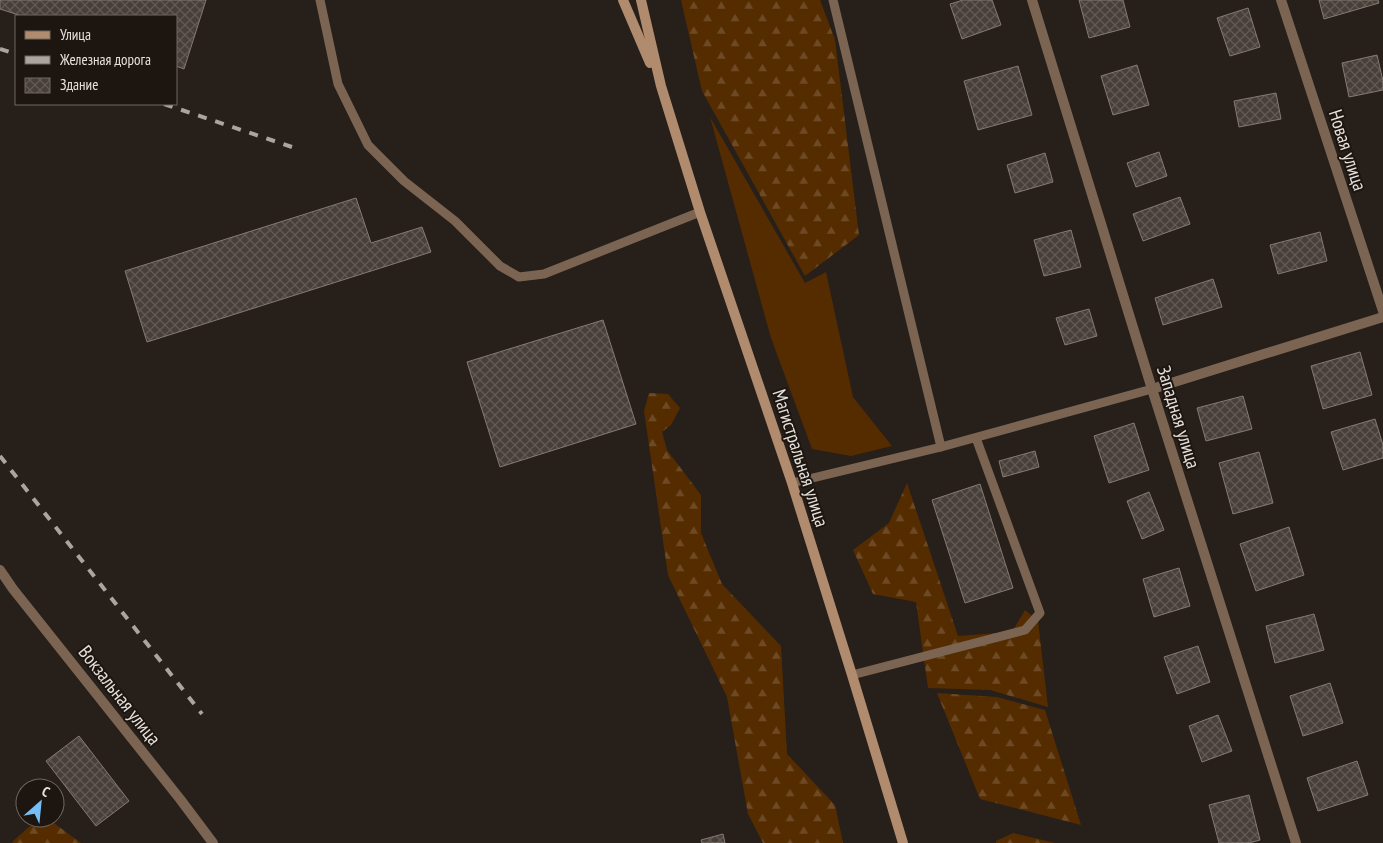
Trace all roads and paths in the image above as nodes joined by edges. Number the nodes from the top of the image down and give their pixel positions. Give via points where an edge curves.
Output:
1 (320, 0) edge
2 (623, 0) edge
3 (641, 0) edge
4 (833, 0) edge
5 (1032, 0) edge
6 (1281, 0) edge
7 (660, 86) junction
8 (700, 212) junction
9 (1383, 311) edge
10 (1383, 317) edge
11 (1152, 389) junction
12 (976, 438) junction
13 (941, 448) junction
14 (792, 483) junction
15 (0, 570) edge
16 (852, 675) junction
17 (213, 843) edge
18 (903, 843) edge
19 (1296, 843) edge

1 - 8 lane via 338,84 368,145 404,181 455,221 500,266 519,277 544,274
2 - 7 main road
3 - 7 main road
4 - 13 lane
5 - 11 street, Западная улица
6 - 9 street, Новая улица
7 - 8 main road, Магистральная улица
8 - 14 main road, Магистральная улица
10 - 11 street
11 - 12 lane
11 - 19 street, Западная улица
12 - 13 lane
12 - 16 lane via 1040,613 1025,630
13 - 14 lane
14 - 16 main road, Магистральная улица
15 - 17 street, Вокзальная улица
16 - 18 main road, Магистральная улица

